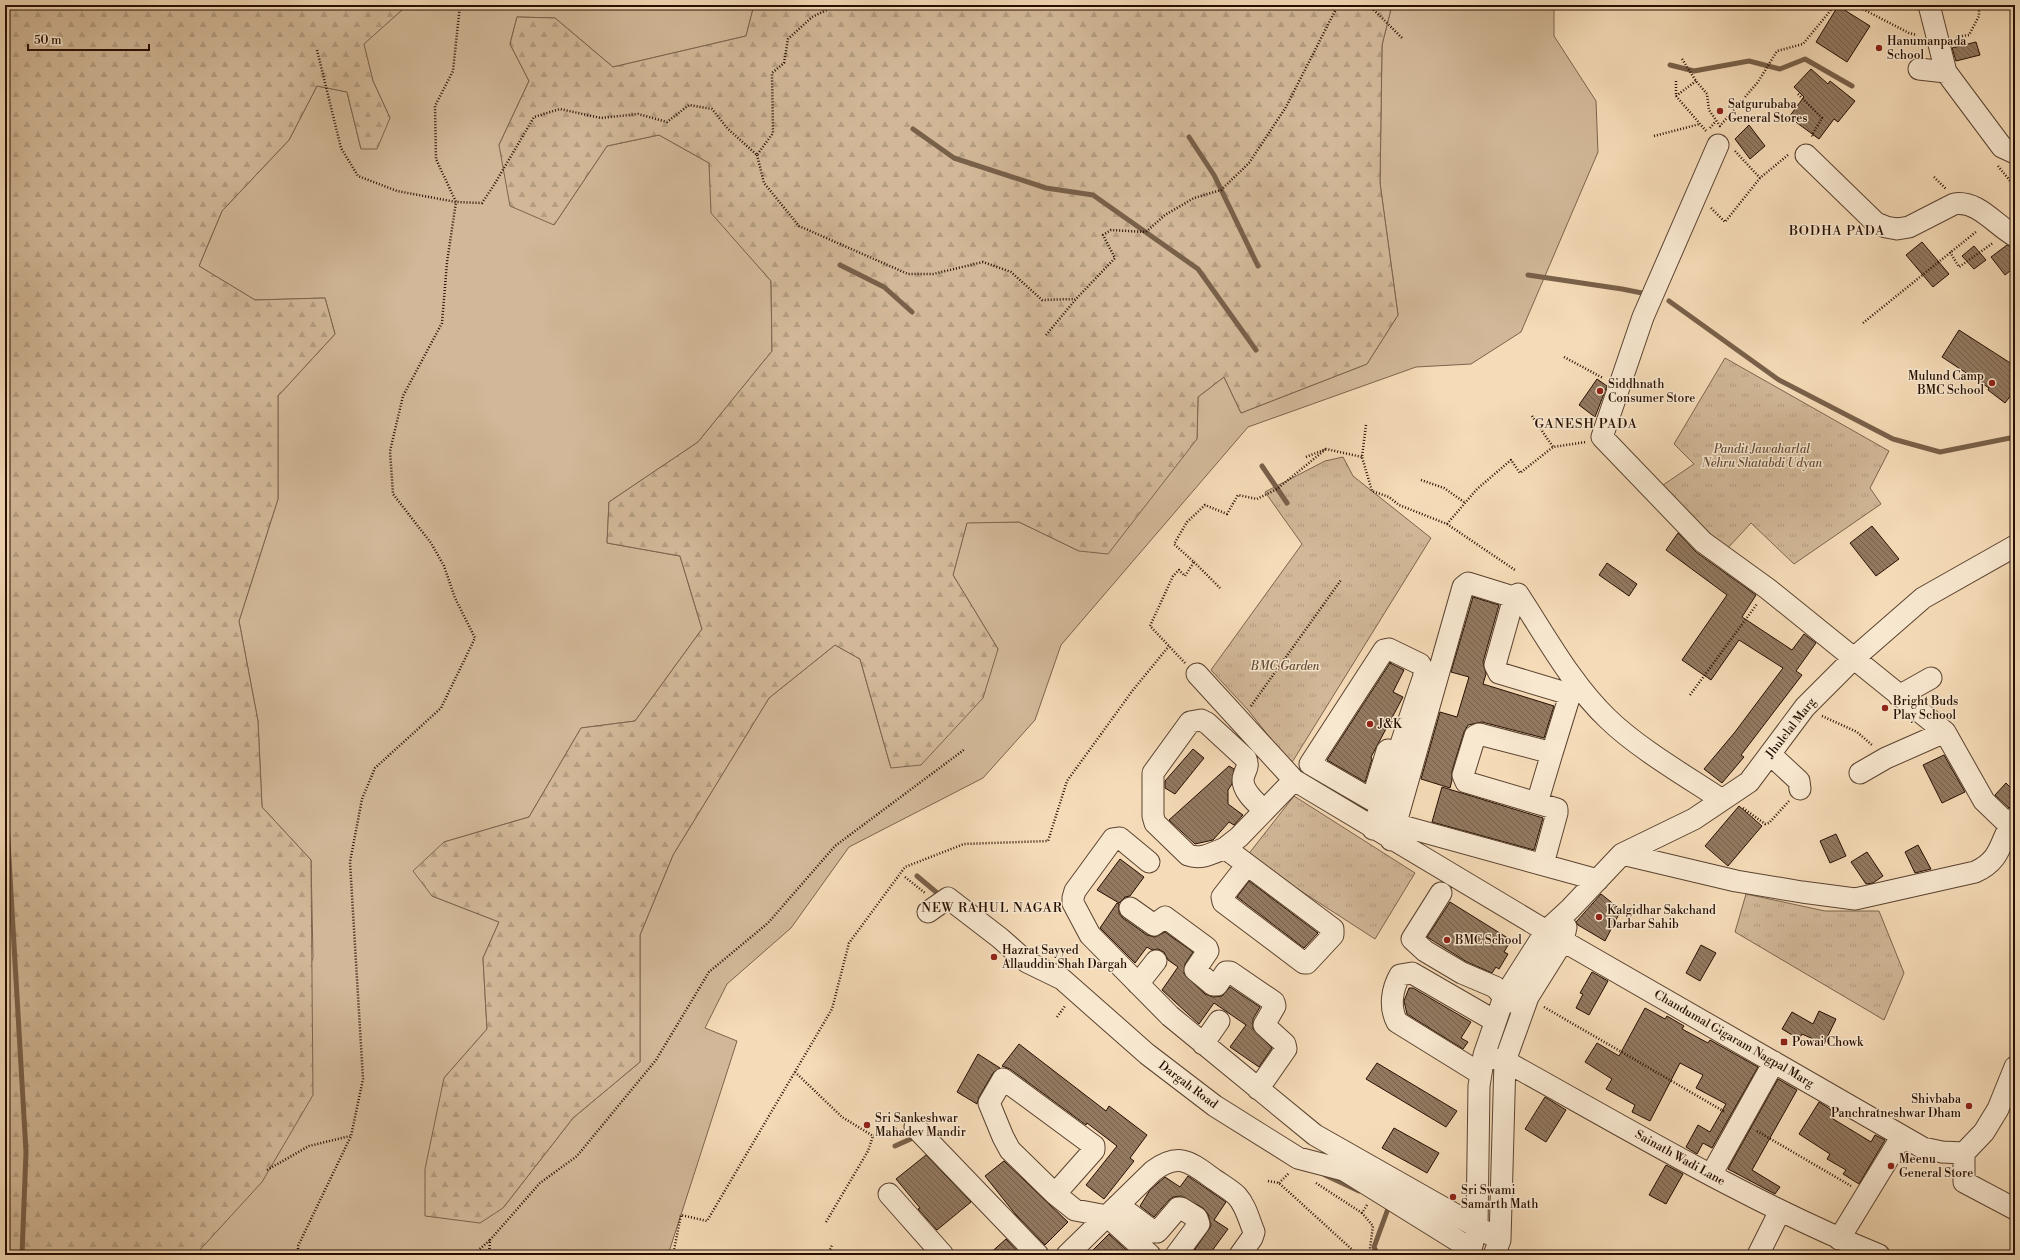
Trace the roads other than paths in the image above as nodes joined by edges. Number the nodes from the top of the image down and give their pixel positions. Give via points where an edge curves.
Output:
1 (1929, 5) edge
2 (1919, 69) dead end
3 (1946, 72) junction
4 (1714, 141) road end
5 (2015, 153) edge
6 (1806, 155) road end
7 (2012, 235) edge
8 (2015, 546) edge
9 (1518, 594) dead end
10 (1853, 658) junction
11 (1417, 662) junction
12 (1197, 674) road end
13 (1931, 678) dead end
14 (1899, 696) junction
15 (1396, 726) dead end
16 (1945, 732) junction
17 (1398, 752) junction
18 (1552, 753) junction
19 (1770, 754) junction
20 (1860, 773) dead end
21 (1294, 780) junction
22 (1800, 789) road end
23 (1725, 798) junction
24 (1537, 803) junction
25 (1264, 810) junction
26 (2012, 821) edge
27 (1372, 829) junction
28 (1393, 832) junction
29 (1225, 848) junction
30 (1622, 854) junction
31 (1149, 862) dead end
32 (1543, 864) junction
33 (1247, 865) junction
34 (1598, 880) junction
35 (1441, 893) dead end
36 (933, 908) road end
37 (1130, 908) dead end
38 (1554, 936) junction
39 (1156, 961) dead end
40 (1138, 984) junction
41 (1504, 997) junction
42 (1526, 1003) junction
43 (1220, 1021) dead end
44 (1495, 1021) junction
45 (1203, 1044) junction
46 (1505, 1060) junction
47 (1774, 1062) junction
48 (1482, 1064) junction
49 (2015, 1067) edge
50 (1258, 1088) junction
51 (915, 1127) road end
52 (1902, 1136) junction
53 (1964, 1153) junction
54 (1711, 1175) junction
55 (889, 1194) dead end
56 (1055, 1194) junction
57 (2015, 1209) edge
58 (1780, 1211) junction
59 (1114, 1215) junction
60 (1477, 1227) junction
61 (1839, 1239) junction
62 (1497, 1247) edge
63 (1141, 1252) edge
64 (1469, 1252) edge
65 (943, 1255) edge
66 (1038, 1255) edge
67 (1067, 1255) edge
68 (1083, 1255) edge
69 (1176, 1255) edge
70 (1240, 1255) edge
71 (1758, 1255) edge
72 (1879, 1255) edge

1 - 3 street via 1940,40
2 - 3 street
3 - 5 street via 2002,146
4 - 10 street via 1643,317 1602,437 1703,542 1768,589
6 - 7 street via 1876,223 1886,227 1909,227 1954,204 1961,203 1975,206
8 - 10 street, Jhulelal Marg via 1923,598
9 - 23 street via 1582,689 1608,720 1652,753
10 - 14 street
10 - 19 street, Jhulelal Marg via 1805,708
11 - 15 street
11 - 17 street via 1423,666 1425,673
11 - 17 street via 1389,649 1384,650 1310,764 1372,800 1387,751
12 - 21 street
13 - 14 street
14 - 16 street
16 - 20 street via 1886,758
16 - 26 street via 1984,801
17 - 27 street
18 - 24 street
18 - 24 street via 1479,734 1475,736 1465,768 1463,776 1466,782
18 - 28 street via 1569,698 1568,694 1499,673 1495,665 1512,598 1465,584
19 - 22 street via 1799,781
19 - 23 street, Jhulelal Marg via 1749,782
21 - 25 street
21 - 27 street
23 - 30 street, Jhulelal Marg via 1694,819
24 - 32 street via 1557,811
25 - 29 street
25 - 29 street via 1247,792 1243,780 1247,767 1246,759 1207,723 1201,720 1190,722 1152,773 1152,816 1155,823 1188,855 1202,857
26 - 30 street via 1996,858 1984,868 1855,899 1736,881
27 - 28 street
28 - 32 street
28 - 38 street, Chandumal Gigaram Nagpal Marg
29 - 33 street
30 - 34 street, Jhulelal Marg
31 - 40 street via 1120,838 1115,838 1072,898 1090,935
32 - 34 street
33 - 33 street via 1222,897 1223,902 1307,963 1333,935 1333,929
34 - 38 street, Jhulelal Marg via 1570,909
35 - 41 street via 1412,939 1425,951 1462,973 1495,987
36 - 64 street, Dargah Road via 948,898 1027,962 1062,978 1147,1054 1215,1106 1298,1158 1344,1170
37 - 50 street via 1154,925 1165,918 1208,948 1195,970 1213,985 1217,985 1226,972 1230,972 1274,1002 1275,1006 1264,1025 1285,1044 1286,1049
38 - 41 street
38 - 42 street
38 - 47 street, Chandumal Gigaram Nagpal Marg
39 - 40 street
40 - 45 street
41 - 42 street
41 - 44 street
42 - 46 street
43 - 45 street
44 - 48 street
44 - 48 street, Sainath Wadi Lane via 1412,973 1400,975 1393,987 1392,1014 1397,1022
45 - 50 street
46 - 48 street, Sainath Wadi Lane
46 - 54 street, Sainath Wadi Lane
46 - 62 street
47 - 52 street, Chandumal Gigaram Nagpal Marg
47 - 54 street
48 - 60 street via 1479,1086
49 - 53 street via 1984,1132
50 - 60 street via 1314,1135 1341,1144
51 - 66 street
52 - 53 street, Chandumal Gigaram Nagpal Marg via 1923,1148
52 - 61 street
53 - 57 street via 1964,1182
54 - 58 street, Sainath Wadi Lane
55 - 65 street
56 - 56 street via 1010,1150 1002,1137 990,1103 1003,1079 1094,1146 1094,1150
56 - 59 street via 1075,1210
58 - 61 street, Sainath Wadi Lane
58 - 71 street
59 - 63 street
59 - 67 street
59 - 68 street
59 - 69 street via 1154,1232 1160,1229 1178,1208 1197,1218 1199,1224
59 - 70 street via 1163,1163 1176,1160 1189,1162 1237,1196 1244,1207 1254,1232
60 - 62 street
60 - 64 street
61 - 72 street, Sainath Wadi Lane

